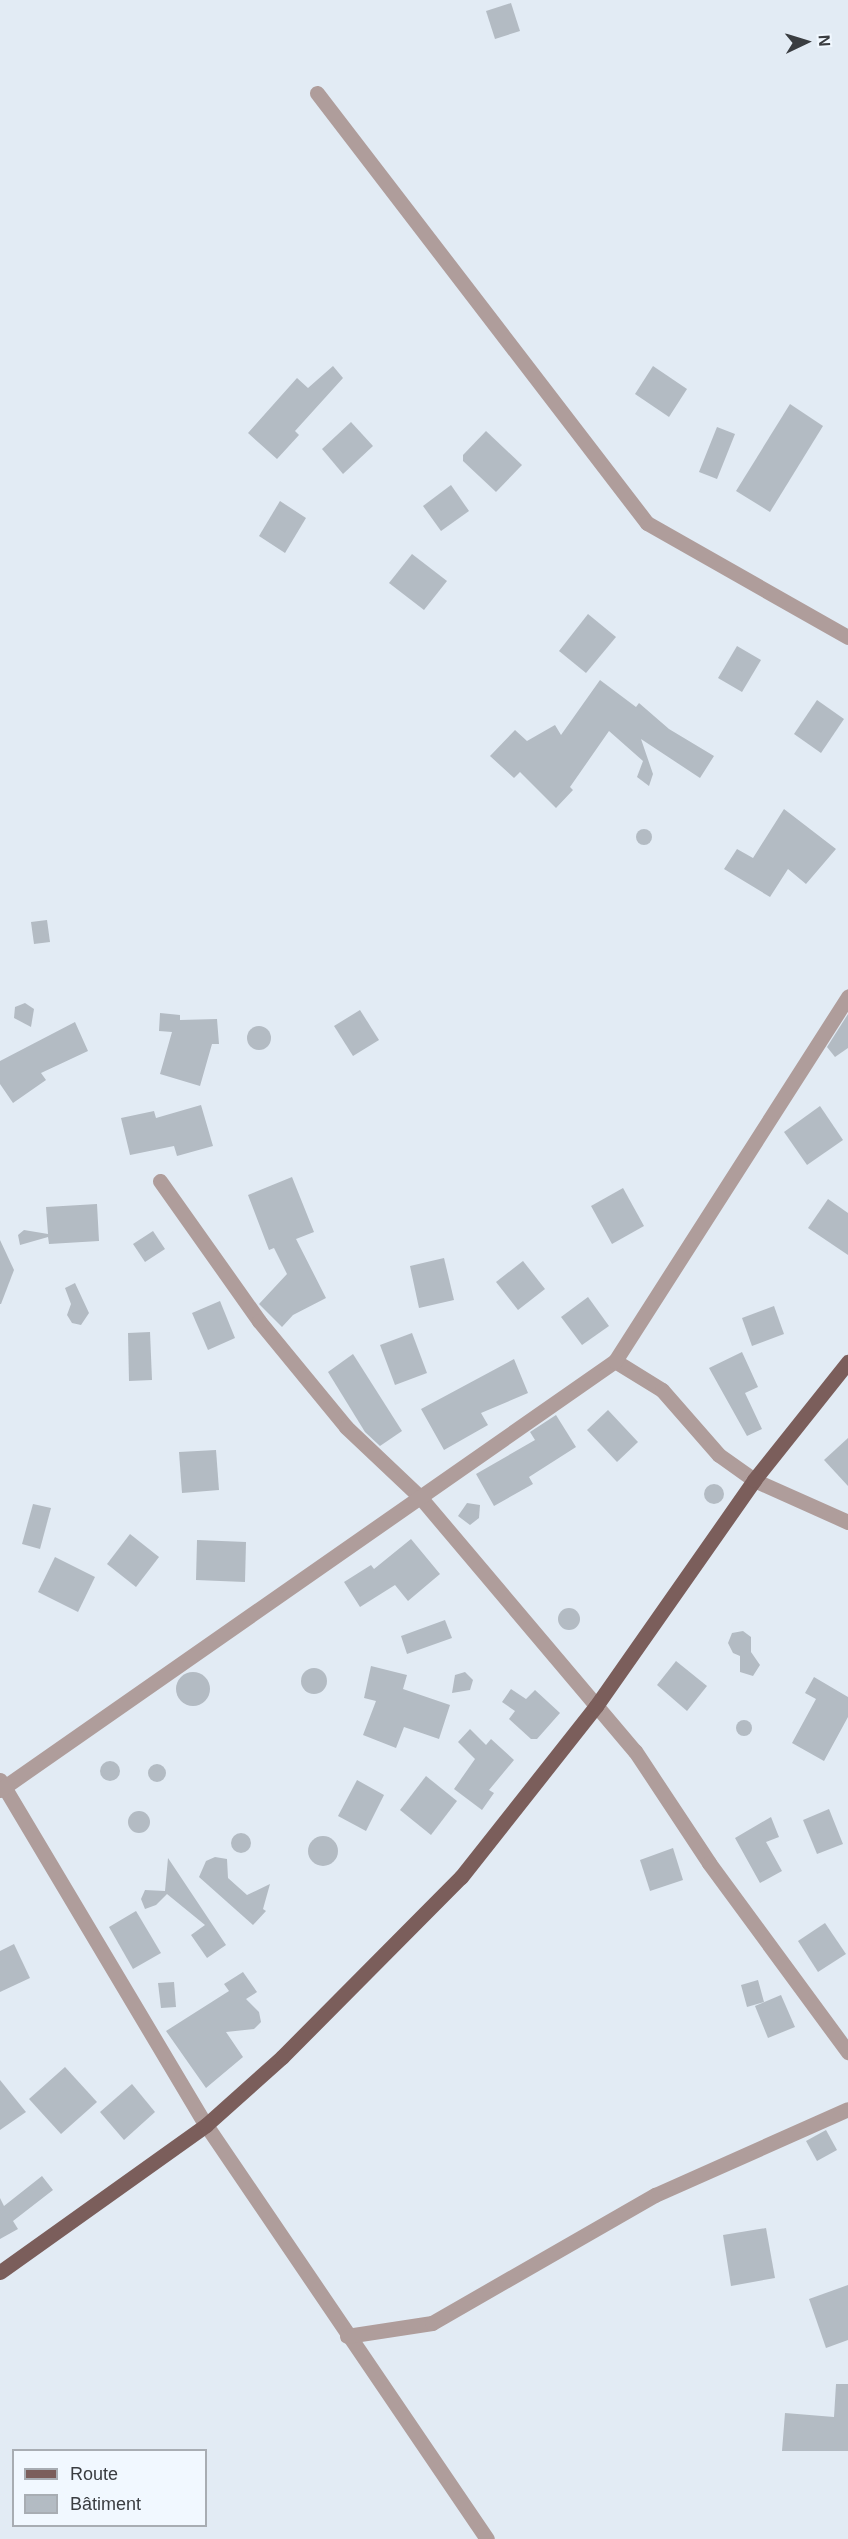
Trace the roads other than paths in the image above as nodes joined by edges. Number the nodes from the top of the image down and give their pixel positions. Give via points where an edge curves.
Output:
1 (317, 93) dead end
2 (848, 637) edge
3 (848, 996) edge
4 (160, 1181) dead end
5 (615, 1362) junction
6 (848, 1362) edge
7 (754, 1480) junction
8 (420, 1497) junction
9 (848, 1522) edge
10 (596, 1706) junction
11 (1, 1785) edge
12 (848, 2052) edge
13 (848, 2109) edge
14 (206, 2125) junction
15 (0, 2272) edge
16 (347, 2336) junction
17 (487, 2539) edge

1 - 2 street via 647,523
3 - 5 street
4 - 8 street via 259,1320 346,1427
5 - 7 street via 662,1390 719,1455
5 - 8 street
6 - 7 main road
7 - 9 street
7 - 10 main road
8 - 10 street
8 - 11 street
10 - 12 street via 635,1750 709,1863
10 - 14 main road via 461,1877 282,2057
11 - 14 street
13 - 16 street via 655,2195 432,2322
14 - 15 main road
14 - 16 street
16 - 17 street

